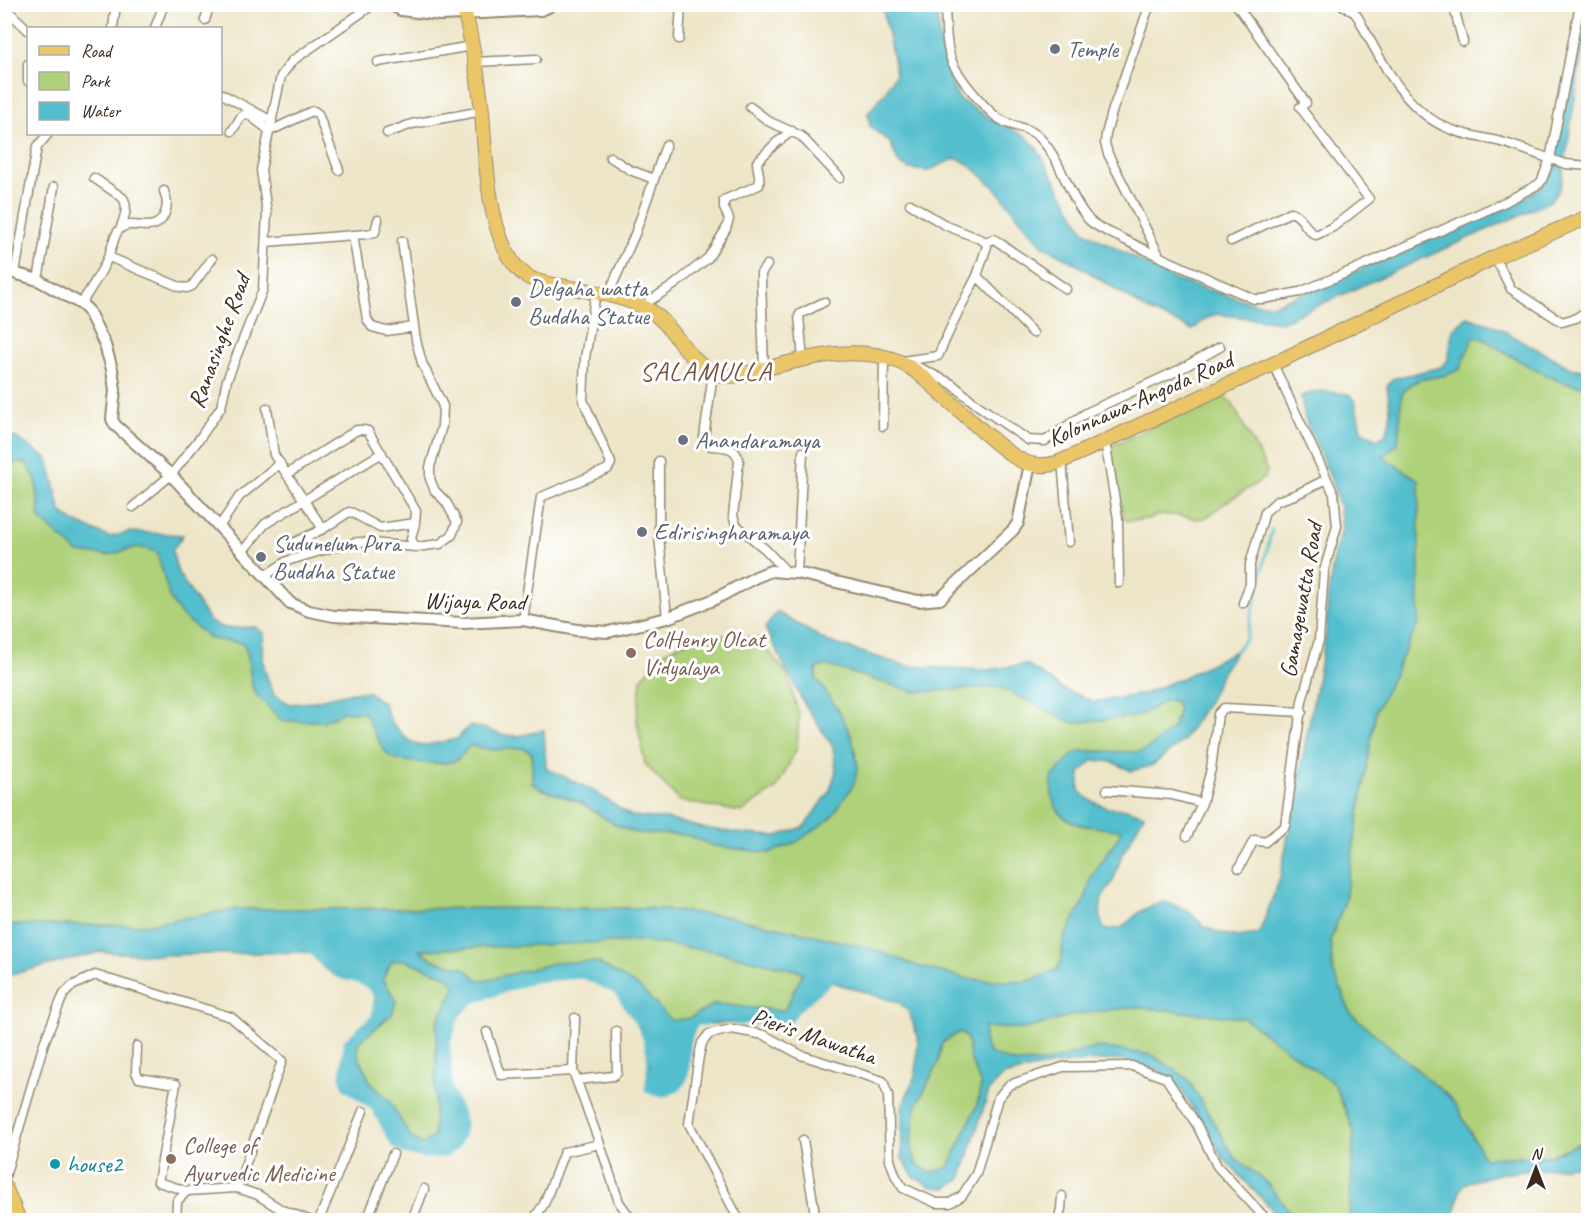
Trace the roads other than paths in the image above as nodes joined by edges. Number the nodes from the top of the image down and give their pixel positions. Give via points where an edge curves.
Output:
1 (116, 4) edge
2 (164, 4) edge
3 (210, 4) edge
4 (374, 4) edge
5 (390, 4) edge
6 (549, 4) edge
7 (681, 4) edge
8 (945, 4) edge
9 (1150, 4) edge
10 (1236, 4) edge
11 (1341, 4) edge
12 (1464, 4) edge
13 (1580, 4) edge
14 (1454, 5) edge
15 (4, 7) edge
16 (464, 9) edge
17 (205, 20) dead end
18 (113, 27) edge
19 (155, 27) edge
20 (27, 29) edge
21 (680, 39) dead end
22 (1463, 42) dead end
23 (472, 46) junction
24 (536, 59) dead end
25 (378, 62) dead end
26 (475, 62) junction
27 (222, 94) edge
28 (750, 107) dead end
29 (482, 111) junction
30 (272, 121) junction
31 (232, 131) dead end
32 (270, 131) junction
33 (792, 131) junction
34 (387, 133) dead end
35 (47, 135) edge
36 (666, 145) dead end
37 (610, 157) dead end
38 (1550, 159) junction
39 (1588, 166) edge
40 (339, 170) dead end
41 (94, 178) dead end
42 (840, 178) dead end
43 (654, 179) junction
44 (54, 187) dead end
45 (165, 191) dead end
46 (910, 204) dead end
47 (1588, 217) edge
48 (378, 220) dead end
49 (121, 227) junction
50 (353, 235) junction
51 (402, 241) dead end
52 (1231, 241) dead end
53 (266, 242) junction
54 (985, 242) junction
55 (109, 257) junction
56 (1495, 257) junction
57 (1160, 258) junction
58 (212, 259) dead end
59 (767, 265) dead end
60 (10, 271) edge
61 (976, 276) junction
62 (38, 280) junction
63 (1066, 289) dead end
64 (602, 294) junction
65 (824, 302) dead end
66 (81, 304) junction
67 (642, 306) junction
68 (1586, 312) dead end
69 (414, 327) junction
70 (1033, 333) dead end
71 (1220, 347) dead end
72 (884, 357) junction
73 (803, 359) junction
74 (901, 361) junction
75 (1273, 364) junction
76 (764, 369) junction
77 (713, 373) junction
78 (267, 408) dead end
79 (883, 426) dead end
80 (1106, 441) junction
81 (803, 452) dead end
82 (382, 453) junction
83 (659, 461) dead end
84 (1062, 461) junction
85 (280, 464) junction
86 (1030, 464) junction
87 (286, 474) junction
88 (171, 475) junction
89 (1327, 479) junction
90 (303, 500) junction
91 (133, 507) dead end
92 (415, 523) junction
93 (219, 527) junction
94 (323, 529) junction
95 (1069, 542) dead end
96 (293, 543) dead end
97 (416, 547) junction
98 (242, 552) junction
99 (791, 572) junction
100 (266, 575) junction
101 (1119, 583) dead end
102 (1243, 603) dead end
103 (667, 618) junction
104 (523, 620) junction
105 (1302, 712) junction
106 (1107, 790) dead end
107 (1202, 803) junction
108 (1187, 836) dead end
109 (1239, 868) dead end
110 (575, 1018) dead end
111 (616, 1031) dead end
112 (487, 1032) dead end
113 (138, 1046) dead end
114 (573, 1071) junction
115 (577, 1080) junction
116 (363, 1112) dead end
117 (803, 1140) dead end
118 (600, 1144) junction
119 (393, 1154) dead end
120 (4, 1180) edge
121 (4, 1185) edge
122 (237, 1188) junction
123 (424, 1189) dead end
124 (187, 1191) junction
125 (1062, 1196) dead end
126 (282, 1210) junction
127 (19, 1221) edge
128 (176, 1221) edge
129 (285, 1221) edge
130 (309, 1221) edge
131 (319, 1221) edge
132 (366, 1221) edge
133 (412, 1221) edge
134 (533, 1221) edge
135 (632, 1221) edge
136 (740, 1221) edge
137 (816, 1221) edge
138 (1058, 1221) edge
139 (1267, 1221) edge

1 - 18 street
2 - 19 street
3 - 17 street
4 - 30 street, Ranasinghe Road via 292,61 281,76
5 - 16 street via 401,10 441,15
6 - 16 street via 541,10
7 - 21 street
8 - 57 street via 951,61 983,105 1003,121 1038,135 1079,207 1094,224
9 - 57 street via 1105,143
10 - 52 street via 1306,103 1300,107 1369,199 1316,234 1310,232 1298,214 1291,212
11 - 38 street via 1355,13 1387,71 1426,117 1460,133
12 - 14 street
13 - 38 street
14 - 22 street
15 - 20 street
16 - 23 main road
23 - 25 street
23 - 26 main road
24 - 26 street
26 - 29 main road
27 - 30 street
28 - 33 street via 770,122
29 - 34 street via 412,124
29 - 64 main road via 492,209 512,262 534,280
30 - 32 street, Ranasinghe Road
31 - 32 street via 244,114 249,114
32 - 40 street via 314,111
32 - 53 street, Ranasinghe Road via 261,170 267,213
33 - 42 street via 813,147
33 - 67 street via 758,162 759,185 724,200 729,219 708,258
35 - 60 street via 37,147
36 - 43 street
37 - 43 street
38 - 39 street
38 - 57 street via 1542,180 1531,189 1300,292 1254,299
41 - 49 street via 126,202
43 - 64 street via 635,234
44 - 62 street
45 - 49 street via 168,204 156,225
46 - 54 street
47 - 56 main road, Kolonnawa-Angoda Road
48 - 50 street via 375,232
49 - 55 street
50 - 53 street
50 - 69 street via 367,319 372,327 386,331
51 - 69 street
53 - 88 street, Ranasinghe Road via 263,289 227,380 221,407
54 - 61 street via 987,250
54 - 63 street via 994,239
55 - 58 street via 180,288 192,286
55 - 66 street
56 - 68 street via 1511,289 1562,322
56 - 75 main road, Kolonnawa-Angoda Road
59 - 76 street via 761,273
60 - 62 street, Wijaya Road
61 - 70 street
61 - 74 street via 938,356
62 - 66 street, Wijaya Road
64 - 67 main road
64 - 104 street via 585,358 583,400 611,463 608,469 541,497
65 - 73 street via 799,316
66 - 88 street, Wijaya Road via 88,310 105,345 112,369 112,419
67 - 77 main road via 660,317 690,354
69 - 97 street via 422,363 443,406 430,479 457,522 452,536 440,544
71 - 74 street via 1086,413 1045,441 1028,440 952,384
72 - 73 main road, Kolonnawa-Angoda Road via 850,353
72 - 74 main road, Kolonnawa-Angoda Road
72 - 79 street
73 - 76 main road, Kolonnawa-Angoda Road
74 - 86 main road, Kolonnawa-Angoda Road via 992,439
75 - 80 main road, Kolonnawa-Angoda Road
75 - 89 street, Gamagewatta Road
76 - 77 main road, Kolonnawa-Angoda Road via 728,376
77 - 99 street via 704,437 711,446 729,447 738,455 733,516 736,525
78 - 85 street via 274,455
80 - 84 main road, Kolonnawa-Angoda Road
80 - 101 street via 1118,519
81 - 99 street
82 - 87 street via 368,431 357,430
82 - 90 street
82 - 92 street via 416,511
83 - 103 street via 659,536
84 - 86 main road, Kolonnawa-Angoda Road
84 - 95 street
85 - 87 street
85 - 93 street via 239,497
86 - 99 street, Wijaya Road via 1018,523 940,599 918,601
87 - 90 street
88 - 91 street, Ranasinghe Road
88 - 93 street, Wijaya Road
89 - 102 street via 1276,501 1265,512
89 - 105 street, Gamagewatta Road via 1334,494 1337,525 1324,571 1318,640
90 - 94 street
90 - 98 street via 265,524
92 - 94 street via 380,528 349,512
92 - 97 street via 411,539
93 - 98 street, Wijaya Road
94 - 96 street
97 - 100 street via 359,542 287,561
98 - 100 street, Wijaya Road
99 - 103 street, Wijaya Road via 771,571
100 - 104 street, Wijaya Road via 291,603 334,616 463,623
103 - 104 street, Wijaya Road via 608,632
105 - 107 street, Gamagewatta Road via 1224,708 1218,714
105 - 109 street, Gamagewatta Road via 1285,826 1265,842 1254,840
106 - 107 street via 1172,795
107 - 108 street, Gamagewatta Road
110 - 114 street
111 - 115 street via 617,1073
112 - 114 street via 501,1075
113 - 124 street via 138,1078 176,1084 158,1182
114 - 115 street
115 - 118 street
116 - 131 street
117 - 137 street
118 - 134 street via 564,1152
118 - 135 street via 619,1202
119 - 132 street
120 - 122 street via 44,1043 60,1003 72,986 95,975 231,1017 282,1061
121 - 127 main road
122 - 124 street
122 - 126 street via 258,1194
123 - 133 street
124 - 128 street via 177,1201
125 - 138 street
126 - 129 street
126 - 130 street
136 - 139 street, Pieris Mawatha via 689,1124 702,1043 709,1034 732,1029 764,1035 801,1055 883,1081 888,1095 890,1160 896,1178 903,1188 936,1203 950,1203 962,1196 976,1174 998,1098 1009,1085 1064,1067 1132,1066 1166,1078 1197,1125 1216,1166

